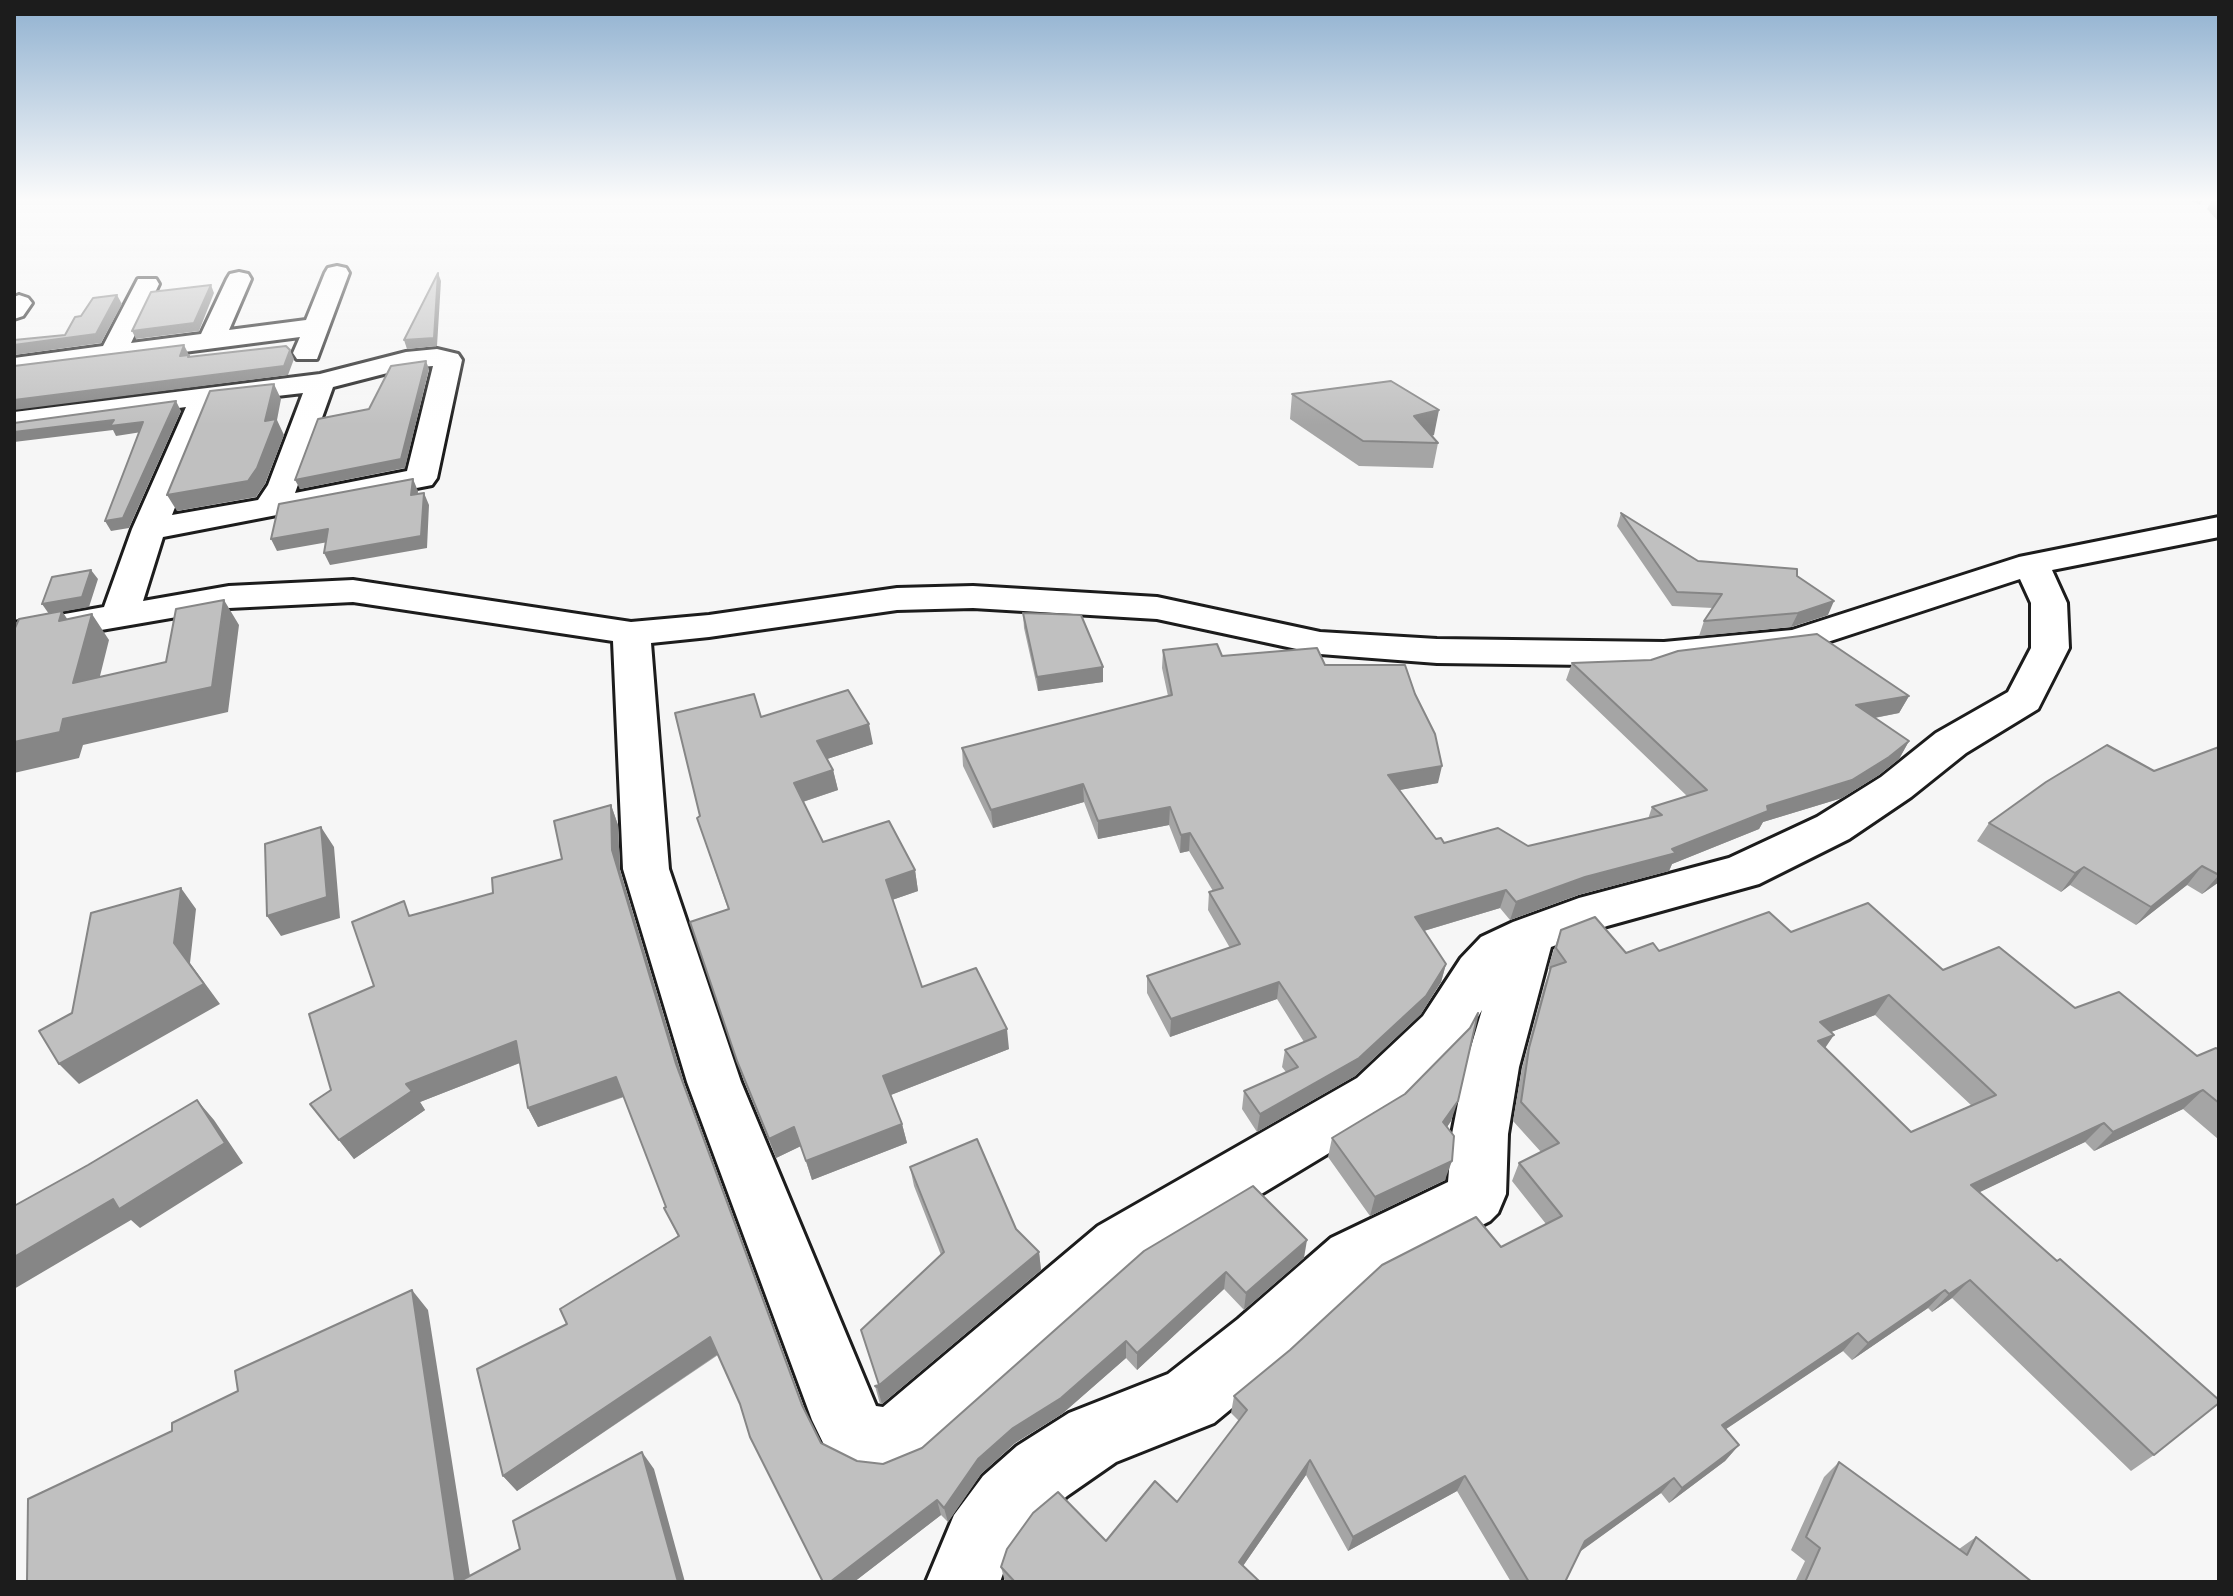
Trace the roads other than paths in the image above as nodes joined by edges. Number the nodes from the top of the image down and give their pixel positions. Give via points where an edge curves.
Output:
1 (336, 275) edge
2 (239, 279) dead end
3 (147, 284) dead end
4 (315, 327) junction
5 (211, 341) junction
6 (113, 353) junction
7 (14, 366) edge
8 (310, 383) junction
9 (205, 396) junction
10 (14, 421) edge
11 (270, 508) junction
12 (2219, 527) edge
13 (149, 529) junction
14 (2031, 564) junction
15 (119, 617) junction
16 (631, 633) junction
17 (14, 634) edge
18 (1530, 935) junction
19 (963, 1582) edge

1 - 4 street
2 - 5 street
3 - 6 street
4 - 5 street
4 - 8 street
5 - 6 street
6 - 7 street
8 - 9 street
8 - 11 street via 284,485
8 - 11 street via 406,360 448,360 421,478
9 - 10 street
9 - 13 street
11 - 13 street
12 - 14 street
13 - 15 street
14 - 16 street via 1797,641 1664,654 1437,651 1320,643 1157,608 973,597 897,599
14 - 18 street via 2049,603 2050,648 2024,700 1951,743 1833,828 1742,872 1596,911
15 - 16 street via 229,597 353,591
15 - 17 street
16 - 18 street via 646,869 714,1082 846,1420 864,1439 887,1442 900,1437 1120,1246 1377,1095 1442,1031 1479,972 1499,951
18 - 19 street via 1492,1067 1480,1134 1477,1194 1353,1259 1197,1395 1093,1437 1042,1471 1008,1501 979,1540

